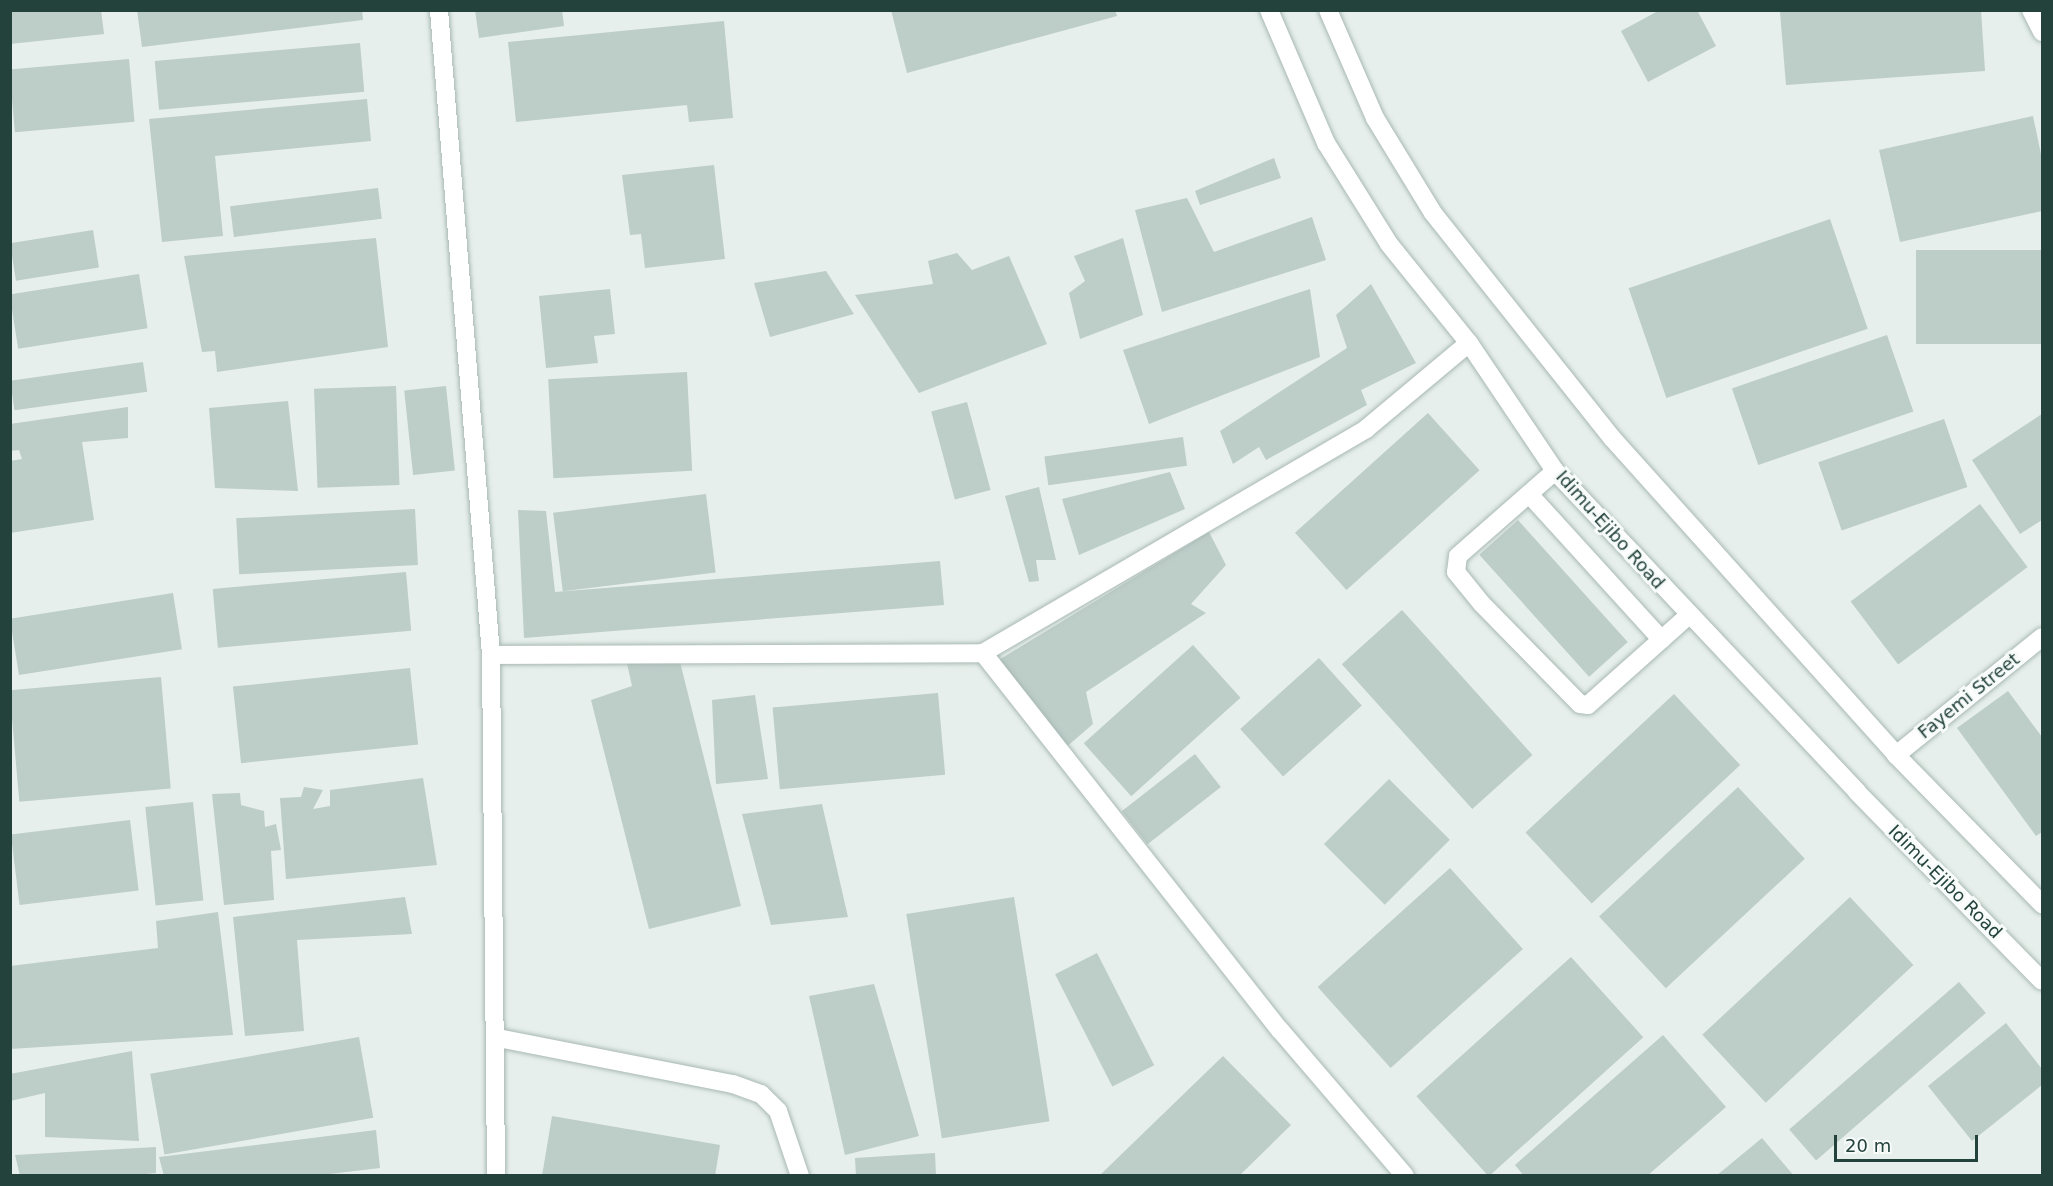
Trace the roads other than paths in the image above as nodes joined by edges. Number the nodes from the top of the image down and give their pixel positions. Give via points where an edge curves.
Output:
1 (439, 10) edge
2 (1269, 10) edge
3 (1328, 10) edge
4 (2031, 10) edge
5 (2043, 32) edge
6 (1469, 343) junction
7 (1555, 471) junction
8 (1529, 494) junction
9 (1688, 616) junction
10 (2043, 637) edge
11 (1662, 640) junction
12 (982, 653) junction
13 (491, 656) junction
14 (1896, 755) junction
15 (2043, 904) edge
16 (2043, 981) edge
17 (498, 1038) junction
18 (496, 1176) edge
19 (800, 1176) edge
20 (1405, 1176) edge

1 - 13 street
2 - 6 street, Idimu-Ejibo Road via 1326,143 1389,244
3 - 14 street via 1375,118 1433,213 1612,438
4 - 5 street
6 - 7 street, Idimu-Ejibo Road
6 - 12 street via 1366,429
7 - 8 street
7 - 9 street, Idimu-Ejibo Road
8 - 11 street
8 - 11 street via 1458,556 1456,572 1482,604 1580,704 1588,705
9 - 11 street
9 - 16 street, Idimu-Ejibo Road
10 - 14 street, Fayemi Street
12 - 13 street
12 - 20 street via 1280,1030
13 - 17 street
14 - 15 street
17 - 18 street
17 - 19 street via 733,1084 761,1094 778,1112

